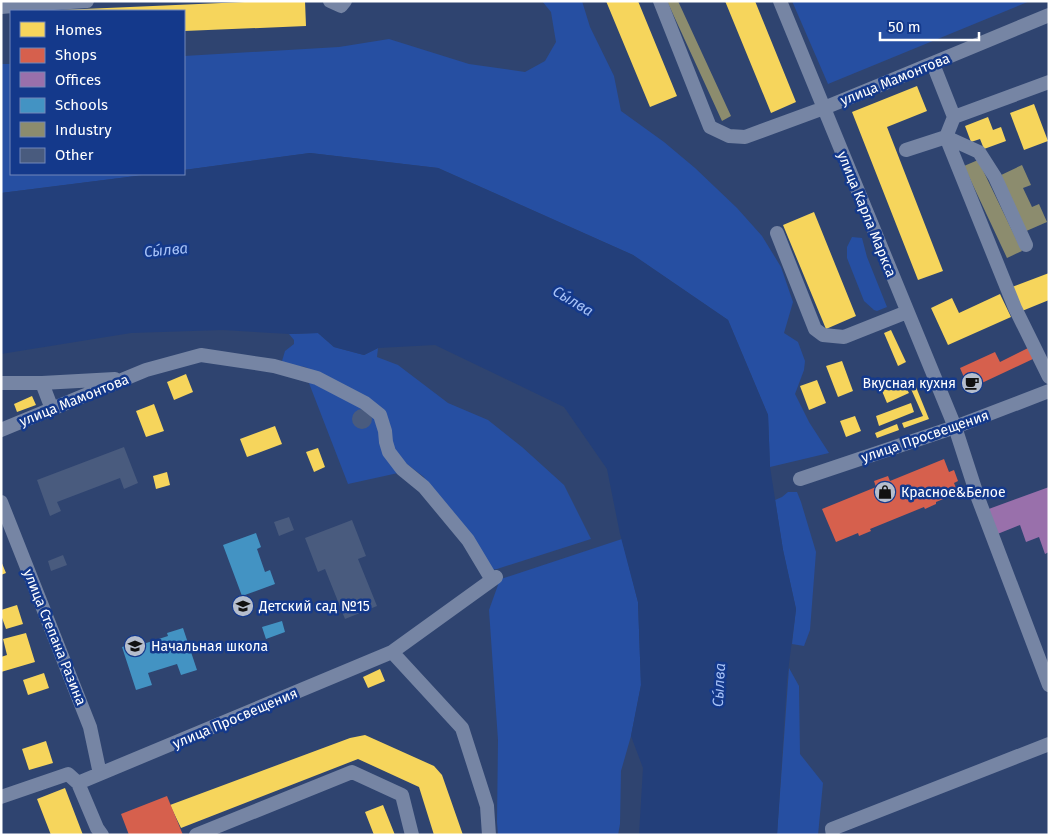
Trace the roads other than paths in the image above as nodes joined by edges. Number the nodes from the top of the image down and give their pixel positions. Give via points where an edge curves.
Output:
1 (86, 1) edge
2 (330, 1) edge
3 (346, 1) edge
4 (660, 1) edge
5 (780, 1) edge
6 (1, 7) edge
7 (1049, 16) edge
8 (933, 64) junction
9 (1049, 82) edge
10 (824, 108) junction
11 (954, 117) junction
12 (946, 138) junction
13 (906, 150) dead end
14 (777, 233) dead end
15 (1026, 245) dead end
16 (907, 312) junction
17 (1049, 377) edge
18 (126, 378) junction
19 (1, 383) edge
20 (42, 384) junction
21 (1049, 391) edge
22 (52, 409) junction
23 (955, 427) junction
24 (1, 430) edge
25 (800, 479) dead end
26 (1, 502) edge
27 (494, 578) joint
28 (392, 652) junction
29 (1049, 684) edge
30 (1049, 744) edge
31 (100, 774) junction
32 (78, 783) junction
33 (1, 797) edge
34 (102, 835) edge
35 (196, 835) edge
36 (412, 835) edge
37 (489, 835) edge
38 (833, 835) edge

1 - 6 street
2 - 3 street via 342,6
4 - 10 street, улица Мамонтова via 710,127 729,136 744,137
5 - 10 street, улица Карла Маркса
7 - 8 street, улица Мамонтова
8 - 10 street, улица Мамонтова
8 - 11 street
9 - 11 street
10 - 16 street, улица Карла Маркса
11 - 12 street
12 - 13 street
12 - 15 street via 978,152 995,177
12 - 17 street via 1015,308
14 - 16 street via 815,328 823,335 844,337
16 - 23 street, улица Карла Маркса
18 - 20 street
18 - 22 street, улица Мамонтова
18 - 27 street, улица Мамонтова via 201,356 274,366 317,378 365,403 380,415 389,452 402,470 424,487 468,540
19 - 20 street
20 - 22 street
21 - 23 street, улица Просвещения
22 - 24 street, улица Мамонтова
23 - 25 street, улица Просвещения
23 - 29 street, улица Карла Маркса via 978,498
26 - 31 street, улица Степана Разина via 90,727
27 - 28 street, улица Просвещения
28 - 31 street, улица Просвещения
28 - 37 street via 462,728 487,806
30 - 38 street via 832,829
31 - 32 street, улица Просвещения
32 - 33 street via 68,774
32 - 34 street
35 - 36 street via 352,772 402,795

